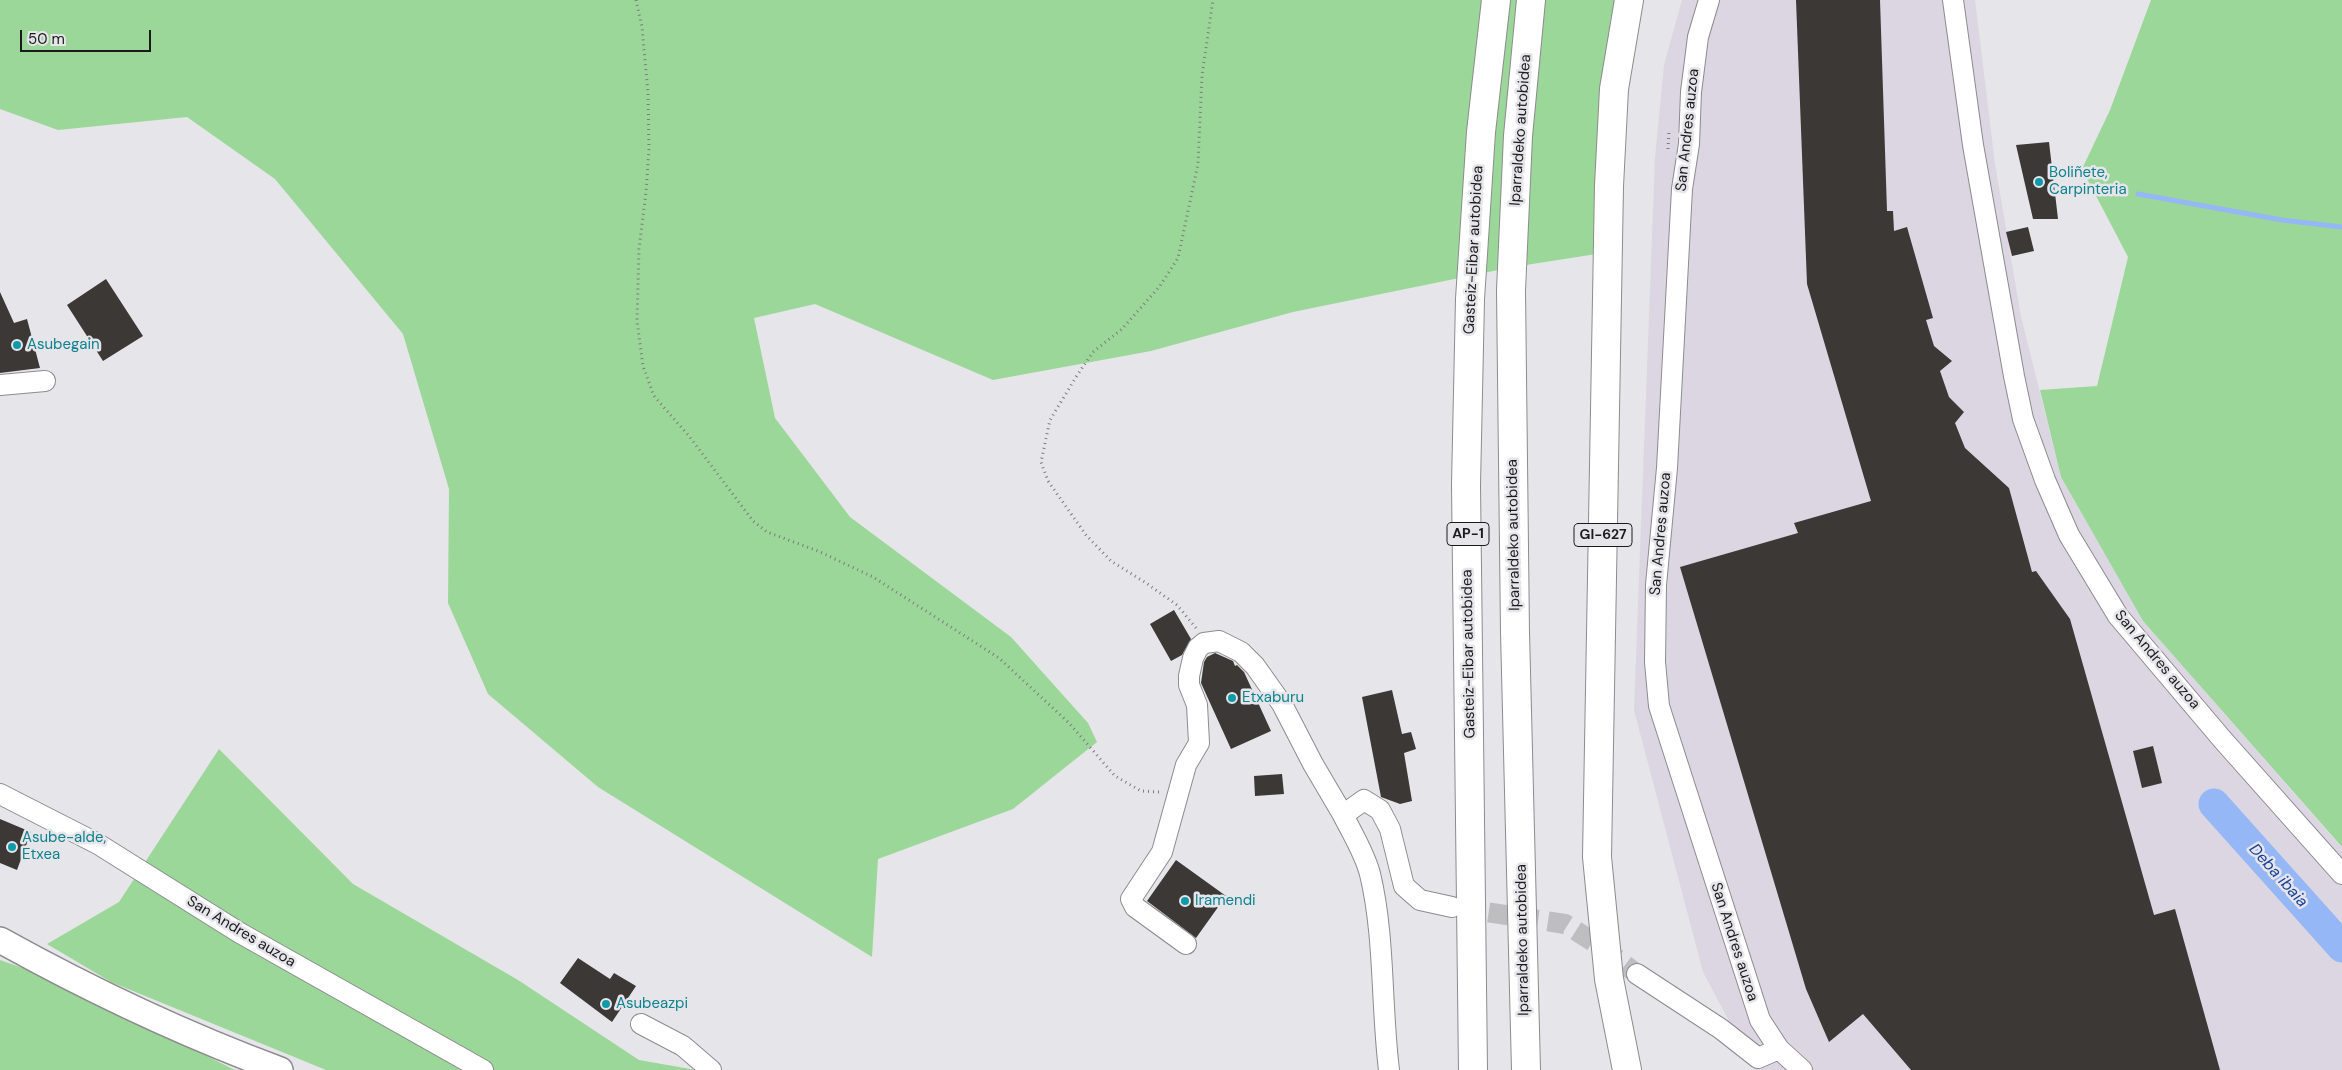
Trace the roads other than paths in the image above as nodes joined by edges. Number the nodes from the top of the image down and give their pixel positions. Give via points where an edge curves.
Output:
1 (1496, 0) edge
2 (1531, 0) edge
3 (1629, 0) edge
4 (1709, 0) edge
5 (1952, 0) edge
6 (45, 381) dead end
7 (0, 385) edge
8 (0, 794) edge
9 (1343, 815) junction
10 (2342, 874) edge
11 (1452, 907) tunnel mouth
12 (0, 940) edge
13 (1186, 944) dead end
14 (1637, 974) tunnel mouth
15 (641, 1024) dead end
16 (1779, 1049) junction
17 (280, 1070) edge
18 (483, 1070) edge
19 (711, 1070) edge
20 (1389, 1070) edge
21 (1473, 1070) edge
22 (1526, 1070) edge
23 (1627, 1070) edge
24 (1802, 1070) edge

1 - 21 main road, Gasteiz-Eibar autobidea / AP-1 via 1481,132 1470,299 1466,485
2 - 22 main road, Iparraldeko autobidea via 1518,136 1511,290 1515,632
3 - 23 main road, GI-627 via 1614,89 1609,186 1597,856 1608,979
4 - 16 street, San Andres auzoa via 1696,55 1682,189 1667,468 1656,585 1655,662 1659,706 1749,988 1760,1020
5 - 10 street, San Andres auzoa via 1975,155 2023,419 2069,535 2118,616
6 - 7 street
8 - 18 street, San Andres auzoa via 98,844 240,933
9 - 11 street via 1364,800 1380,810 1390,829 1404,886 1420,900
9 - 13 street via 1286,711 1255,666 1241,652 1220,641 1204,643 1193,658 1189,676 1197,705 1199,743 1186,765 1162,852 1131,899 1135,906
9 - 20 street via 1370,873 1379,928 1383,1022
12 - 17 street via 130,1007
14 - 16 street via 1721,1029 1758,1058
15 - 19 street via 683,1046
16 - 24 street, San Andres auzoa

